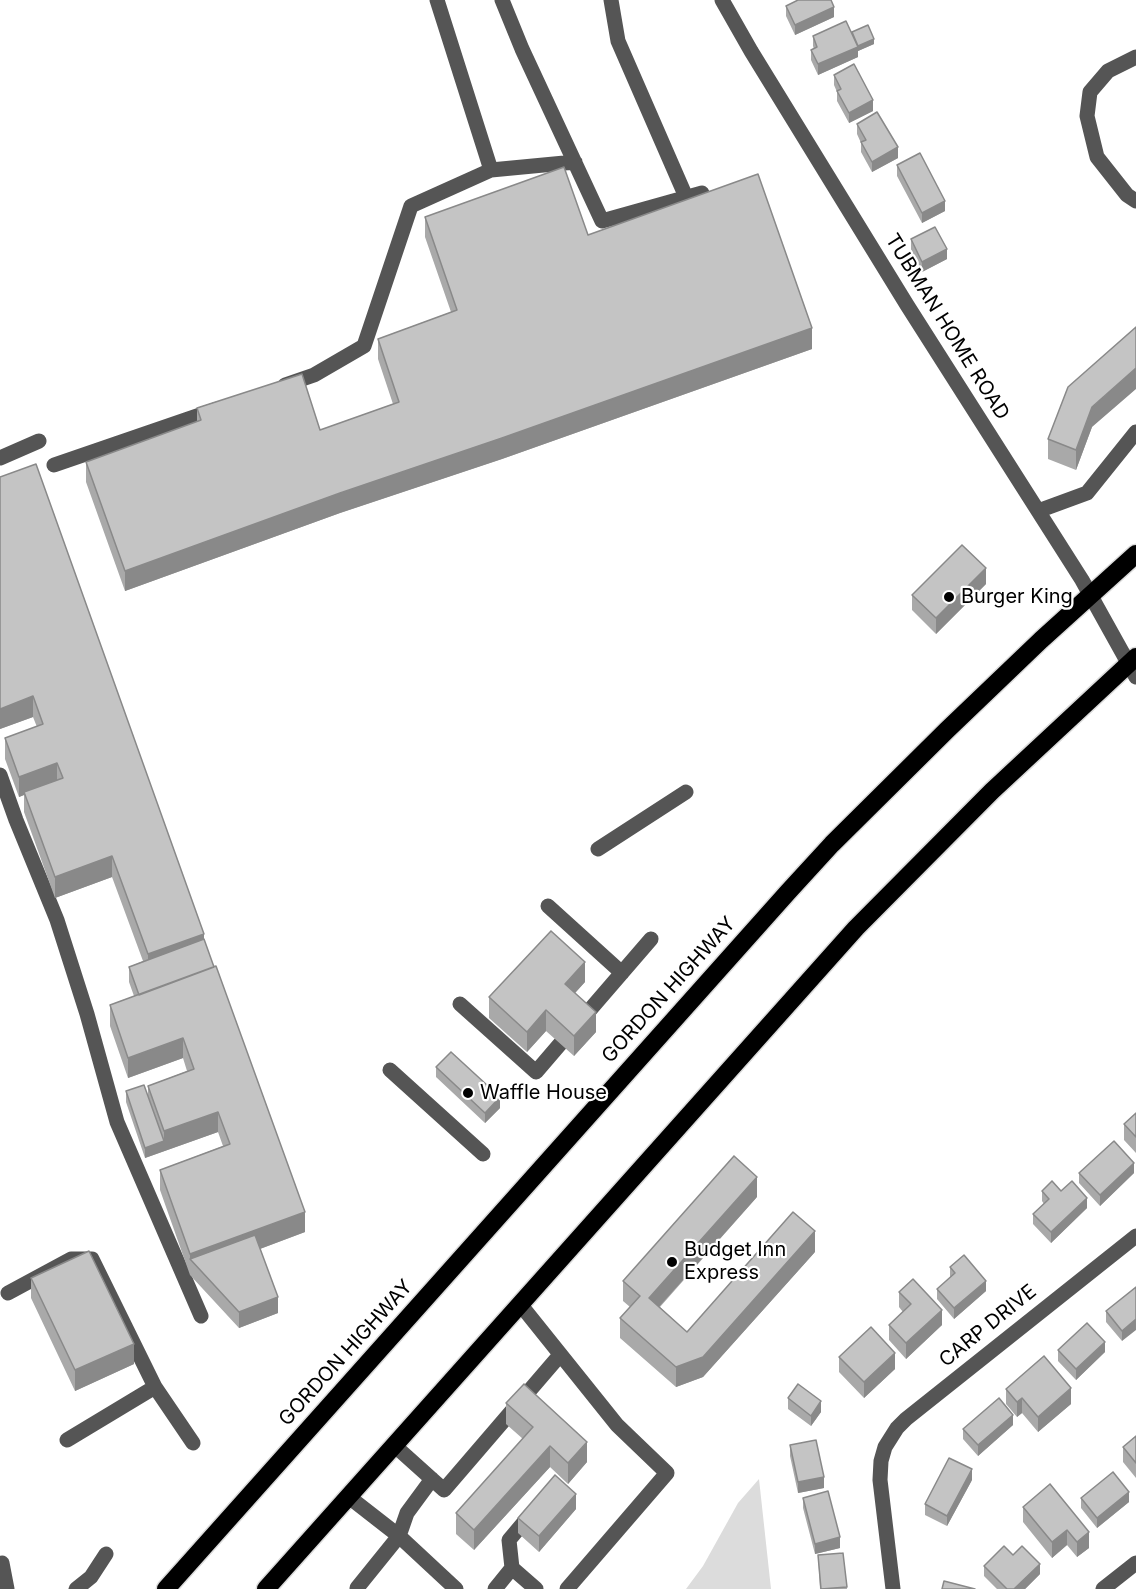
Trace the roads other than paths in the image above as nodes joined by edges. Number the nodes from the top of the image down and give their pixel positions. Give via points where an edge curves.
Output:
1 (437, 0) edge
2 (502, 0) edge
3 (611, 0) edge
4 (722, 0) edge
5 (1136, 57) edge
6 (575, 162) junction
7 (490, 170) junction
8 (702, 193) edge
9 (686, 197) junction
10 (1136, 201) edge
11 (269, 391) edge
12 (235, 402) edge
13 (1136, 432) edge
14 (39, 441) dead end
15 (0, 458) edge
16 (54, 465) dead end
17 (1038, 511) junction
18 (1136, 554) edge
19 (1090, 595) junction
20 (1134, 666) edge
21 (0, 775) edge
22 (686, 792) dead end
23 (598, 849) dead end
24 (548, 906) dead end
25 (651, 939) dead end
26 (622, 972) junction
27 (460, 1004) dead end
28 (582, 1019) edge
29 (560, 1044) dead end
30 (390, 1070) dead end
31 (483, 1154) dead end
32 (1136, 1236) edge
33 (8, 1293) dead end
34 (520, 1304) junction
35 (201, 1316) dead end
36 (560, 1356) junction
37 (155, 1387) junction
38 (67, 1440) dead end
39 (193, 1443) dead end
40 (395, 1446) junction
41 (432, 1479) junction
42 (349, 1497) junction
43 (538, 1505) edge
44 (399, 1536) junction
45 (106, 1554) dead end
46 (2, 1563) edge
47 (1136, 1563) edge
48 (512, 1568) junction
49 (357, 1587) dead end
50 (8, 1589) edge
51 (76, 1589) edge
52 (166, 1589) edge
53 (266, 1589) edge
54 (456, 1589) edge
55 (495, 1589) edge
56 (536, 1589) edge
57 (567, 1589) edge
58 (893, 1589) edge
59 (1103, 1589) edge

1 - 7 street
2 - 6 street
3 - 9 street via 618,41
4 - 17 street, TUBMAN HOME ROAD via 870,246
5 - 10 street via 1108,71 1090,92 1087,116 1097,157
6 - 7 street
6 - 9 street via 602,221
7 - 11 street via 411,206 364,346 314,375
8 - 9 street
12 - 16 street
13 - 17 street via 1088,493
14 - 15 street
17 - 19 street, TUBMAN HOME ROAD
18 - 19 highway, GORDON HIGHWAY
19 - 20 street, TUBMAN HOME ROAD
19 - 52 highway, GORDON HIGHWAY via 947,730 788,892
20 - 34 highway via 992,791 864,920
21 - 35 street via 57,920 117,1122
22 - 23 street
24 - 26 street
25 - 26 street
26 - 28 street
27 - 29 street via 536,1072
30 - 31 street
32 - 58 street, CARP DRIVE via 906,1419 890,1440 881,1461 880,1480
33 - 37 street via 71,1259 92,1259
34 - 36 street
34 - 40 highway
36 - 41 street via 444,1490
36 - 57 street via 617,1425 667,1473
37 - 38 street
37 - 39 street
40 - 41 street
40 - 42 highway
41 - 44 street via 406,1514
42 - 44 street
42 - 53 highway
43 - 48 street via 509,1540
44 - 49 street
44 - 54 street
45 - 51 street via 91,1577
46 - 50 street
47 - 59 street
48 - 55 street
48 - 56 street

